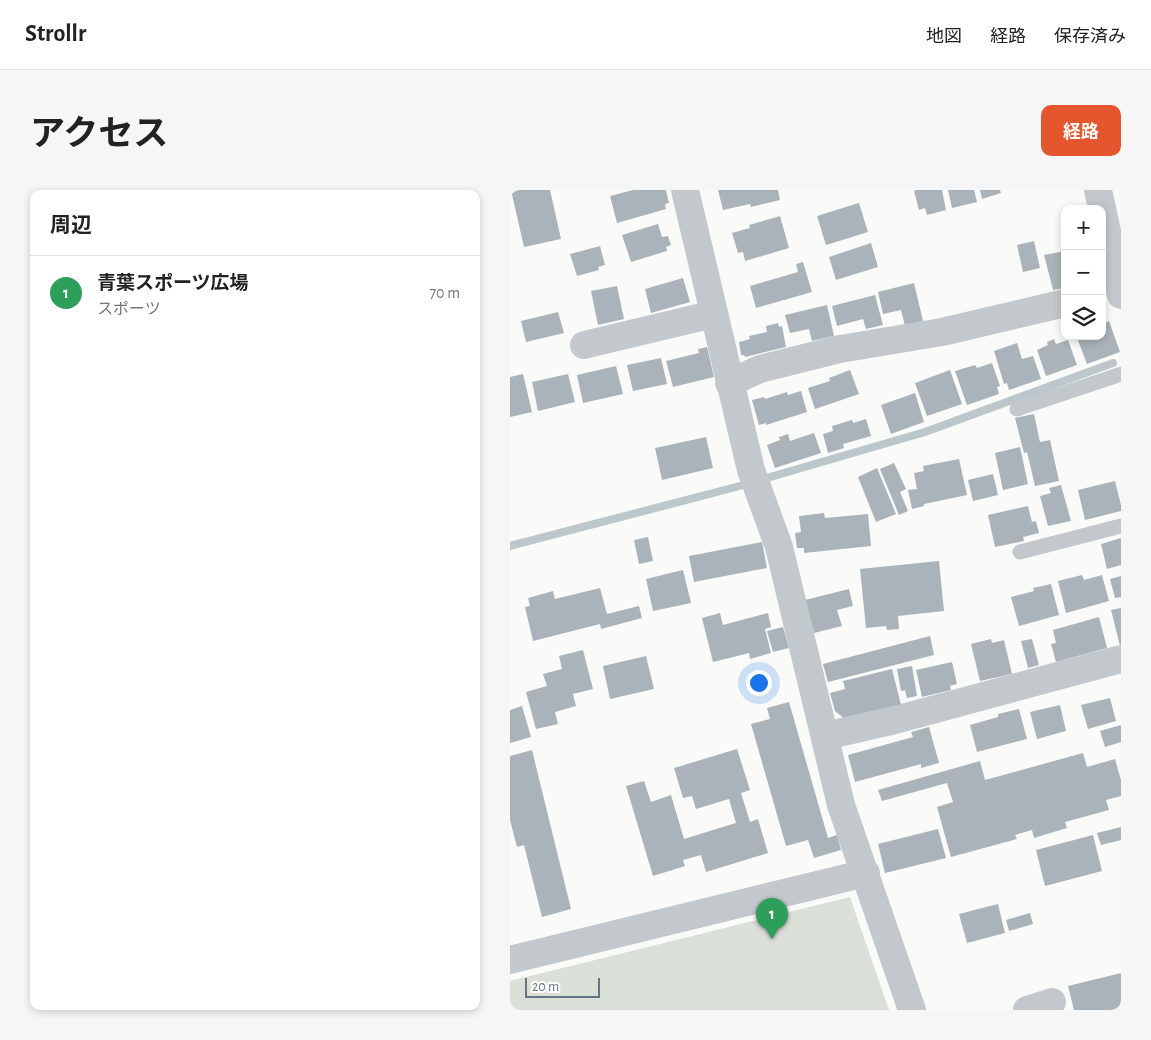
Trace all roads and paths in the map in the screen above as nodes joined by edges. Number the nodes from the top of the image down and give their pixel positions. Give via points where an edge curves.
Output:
1 (685, 190) edge
2 (1098, 190) edge
3 (1118, 258) edge
4 (1114, 293) edge
5 (1061, 304) edge
6 (714, 314) junction
7 (584, 345) dead end
8 (1121, 374) edge
9 (729, 383) junction
10 (1017, 408) dead end
11 (1121, 526) edge
12 (1020, 552) dead end
13 (1121, 659) edge
14 (824, 736) junction
15 (866, 873) junction
16 (510, 960) edge
17 (912, 1010) edge

1 - 6 street
2 - 3 street
3 - 4 street
5 - 9 street via 942,332 840,349 760,370
6 - 7 street
6 - 9 street
8 - 10 lane
9 - 14 street via 754,479 779,548
11 - 12 lane
13 - 14 street
14 - 15 street via 841,805
15 - 16 street
15 - 17 street

